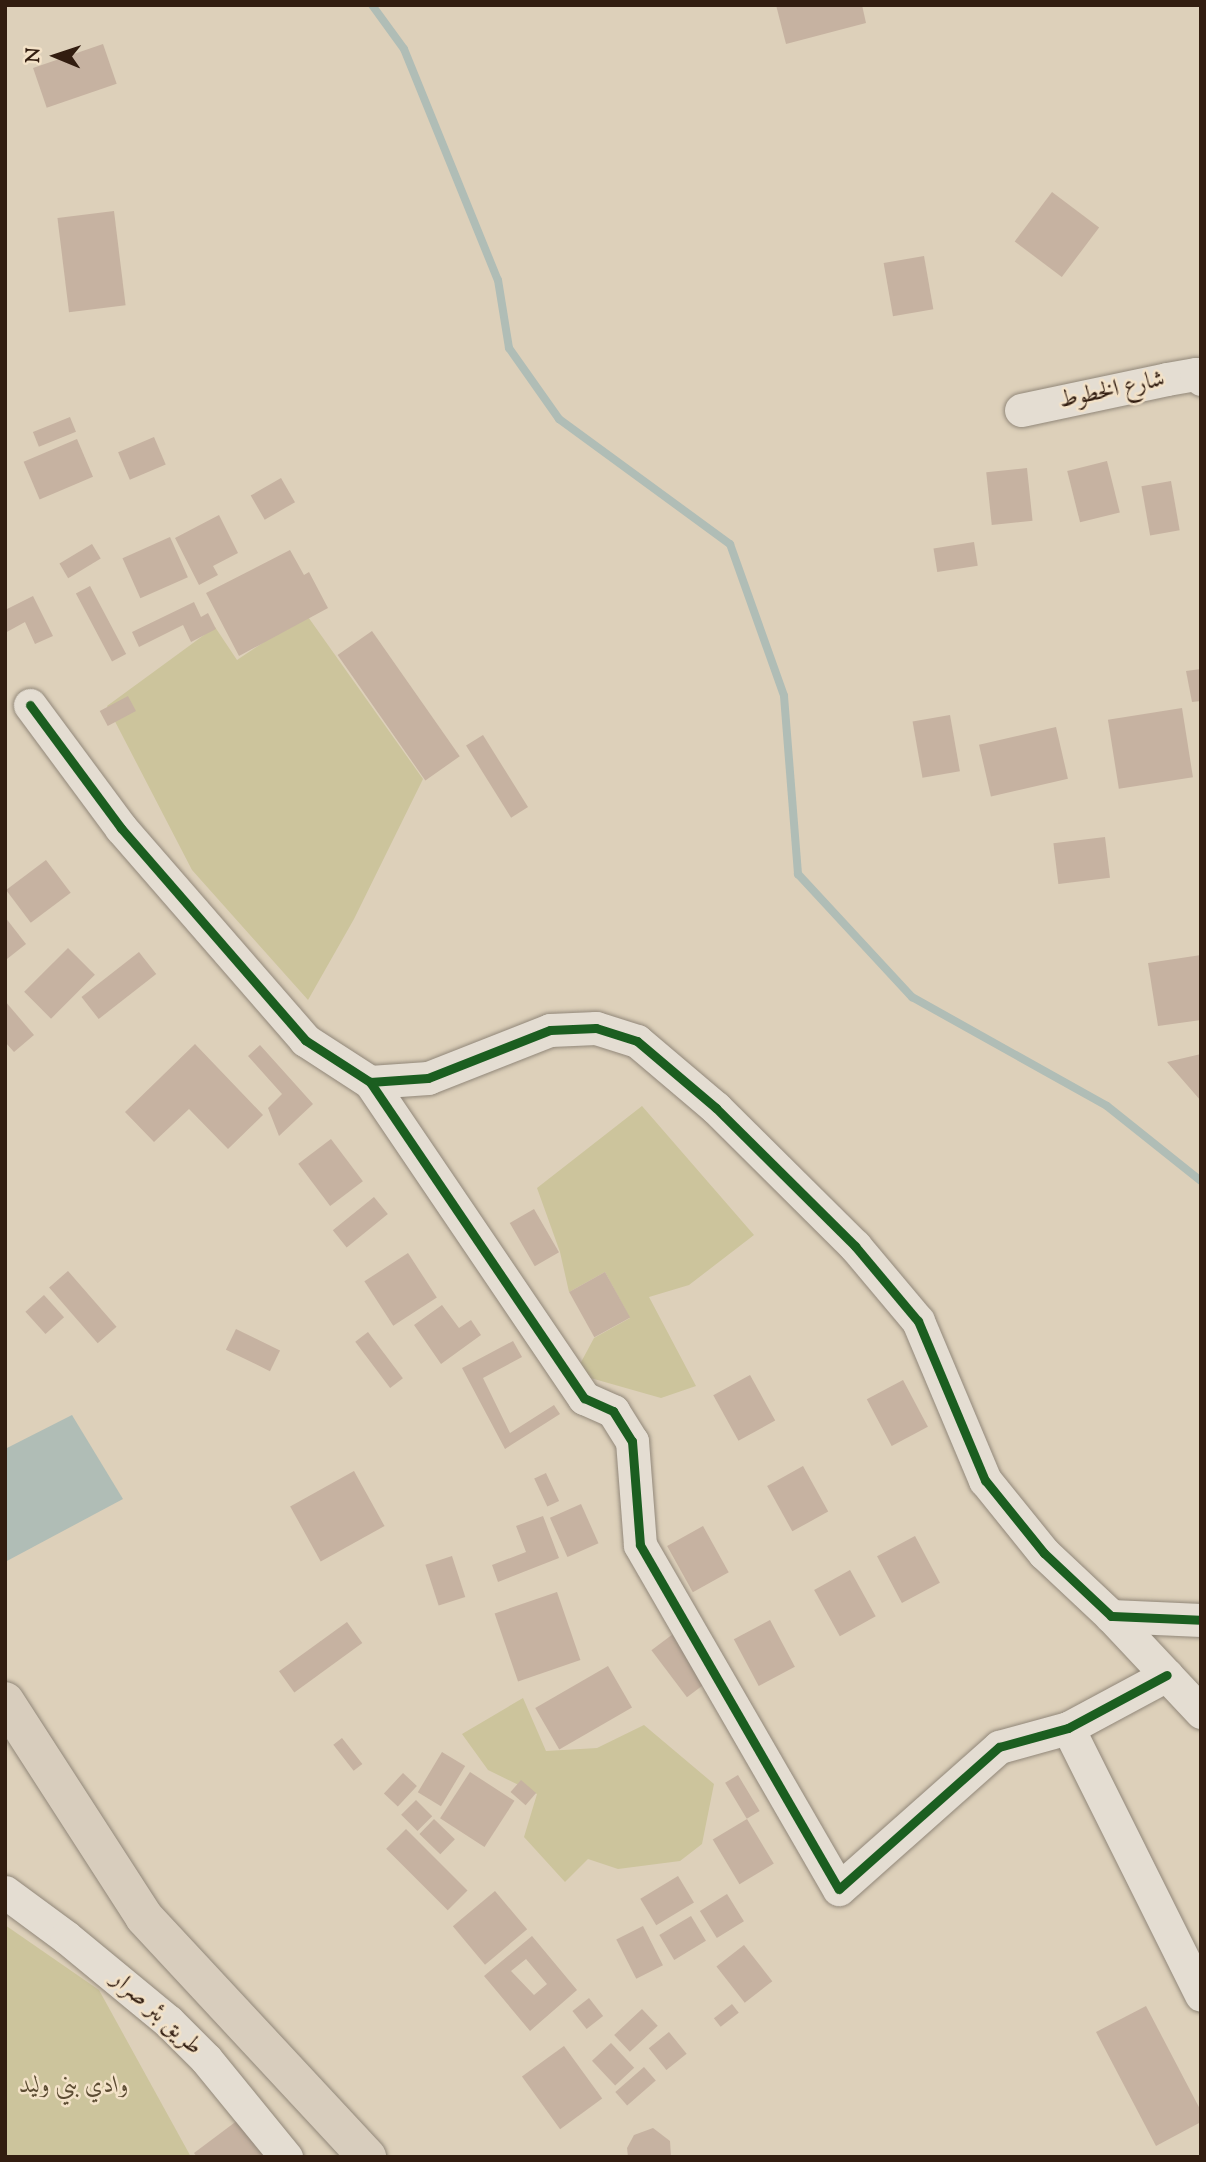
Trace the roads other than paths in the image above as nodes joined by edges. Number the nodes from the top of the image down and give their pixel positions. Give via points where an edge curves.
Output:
1 (1199, 375) edge
2 (1021, 410) dead end
3 (30, 705) dead end
4 (370, 1082) junction
5 (1111, 1616) junction
6 (1201, 1620) edge
7 (1167, 1675) junction
8 (1201, 1712) edge
9 (11, 1717) edge
10 (1068, 1728) junction
11 (5, 1892) edge
12 (1201, 1995) edge
13 (286, 2157) edge
14 (367, 2157) edge

1 - 2 street, شارع الخطوط
3 - 4 street via 121,828 305,1040
4 - 5 street via 428,1078 550,1030 596,1028 637,1041 716,1108 855,1246 918,1321 985,1480 1044,1553
4 - 10 street via 584,1398 613,1410 632,1441 640,1545 839,1889 999,1746
5 - 6 street
5 - 7 street
7 - 8 street
7 - 10 street
9 - 14 highway via 144,1917
10 - 12 street
11 - 13 street, طريق بئر صرار via 168,2021 206,2059

